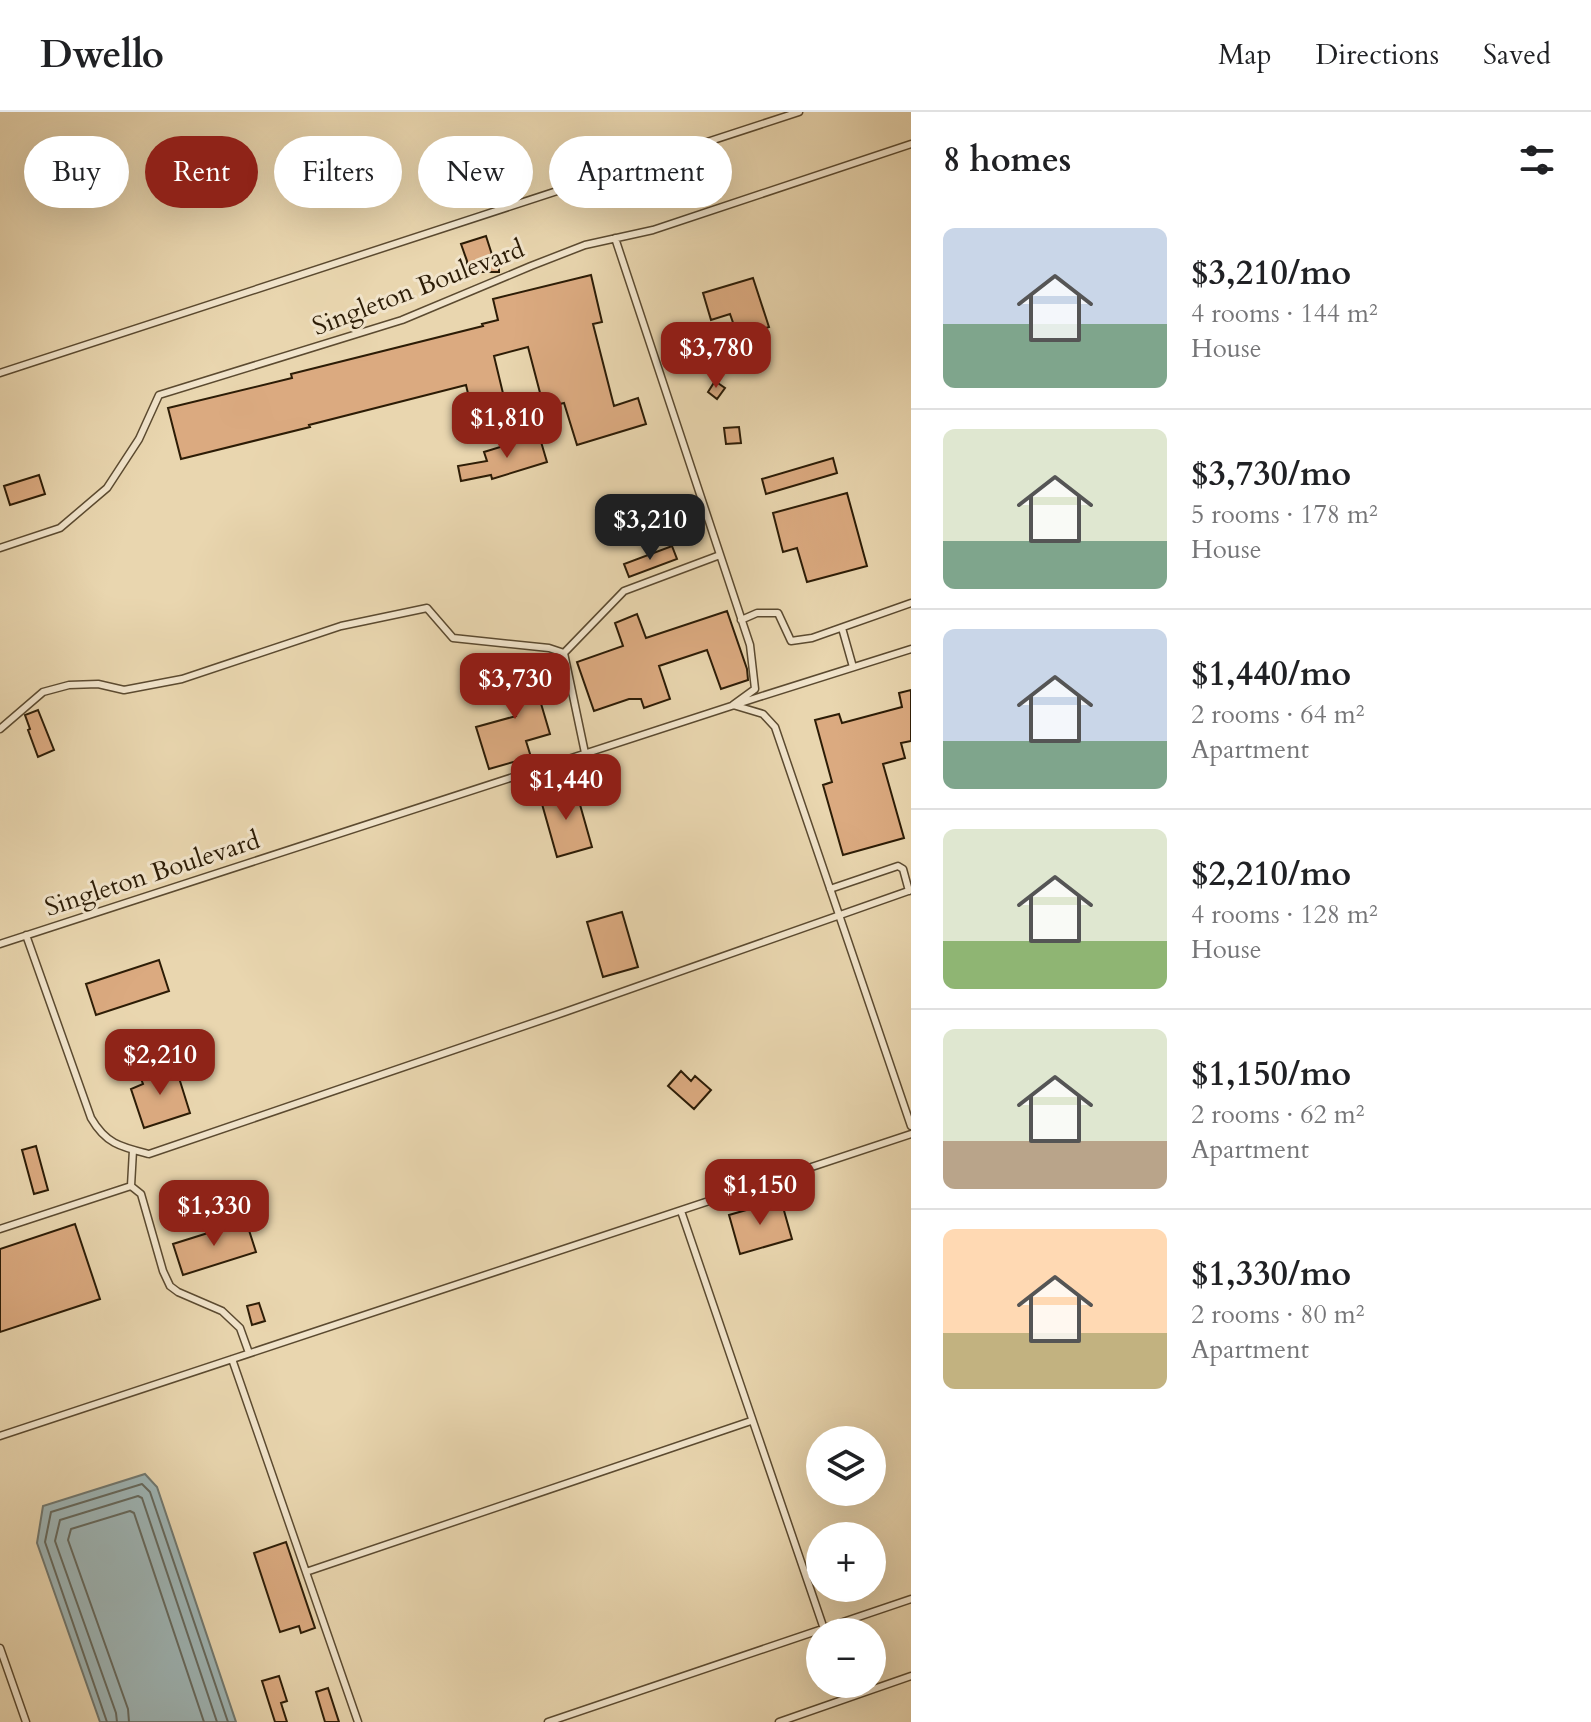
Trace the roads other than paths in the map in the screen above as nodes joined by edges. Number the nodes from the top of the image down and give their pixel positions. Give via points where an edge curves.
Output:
1 (799, 112) edge
2 (911, 144) edge
3 (615, 238) junction
4 (0, 373) edge
5 (0, 548) edge
6 (720, 555) junction
7 (911, 603) edge
8 (741, 620) junction
9 (842, 628) junction
10 (911, 649) edge
11 (564, 653) junction
12 (853, 667) junction
13 (733, 705) junction
14 (0, 729) edge
15 (585, 753) junction
16 (830, 889) junction
17 (910, 890) edge
18 (839, 915) junction
19 (26, 935) junction
20 (0, 944) edge
21 (911, 1126) edge
22 (911, 1134) edge
23 (133, 1150) junction
24 (131, 1186) junction
25 (681, 1211) junction
26 (0, 1229) edge
27 (249, 1353) junction
28 (232, 1359) junction
29 (751, 1421) junction
30 (0, 1436) edge
31 (306, 1572) junction
32 (911, 1599) edge
33 (820, 1618) edge
34 (856, 1618) edge
35 (806, 1635) edge
36 (0, 1648) edge
37 (911, 1676) edge
38 (25, 1721) edge
39 (358, 1722) edge
40 (548, 1722) edge
41 (779, 1722) edge

1 - 4 lane
2 - 3 lane, Singleton Boulevard
3 - 5 lane, Singleton Boulevard via 544,260 402,320 159,395 139,439 107,488 60,528
3 - 6 lane
6 - 8 lane
6 - 11 lane via 624,591
7 - 9 lane
8 - 9 lane via 778,613 791,641
8 - 13 lane via 755,689
9 - 12 lane
10 - 12 lane, Singleton Boulevard
11 - 14 lane via 453,638 427,608 341,626 182,679 124,690 98,684 43,692
11 - 15 lane
12 - 13 lane, Singleton Boulevard
13 - 15 lane, Singleton Boulevard
13 - 16 lane via 763,714 775,727
15 - 19 lane, Singleton Boulevard
16 - 17 lane via 898,866
16 - 18 lane
17 - 18 lane
18 - 21 lane
18 - 23 lane via 149,1154
19 - 20 lane, Singleton Boulevard
19 - 23 lane via 91,1118 101,1134
22 - 25 lane
23 - 24 lane
24 - 26 lane
24 - 27 lane via 141,1194 170,1286 222,1311 240,1328
25 - 27 lane
25 - 29 lane
27 - 28 lane
28 - 30 lane
28 - 31 lane
29 - 31 lane
29 - 33 lane
31 - 39 lane
32 - 34 lane
35 - 40 lane
36 - 38 lane
37 - 41 lane

